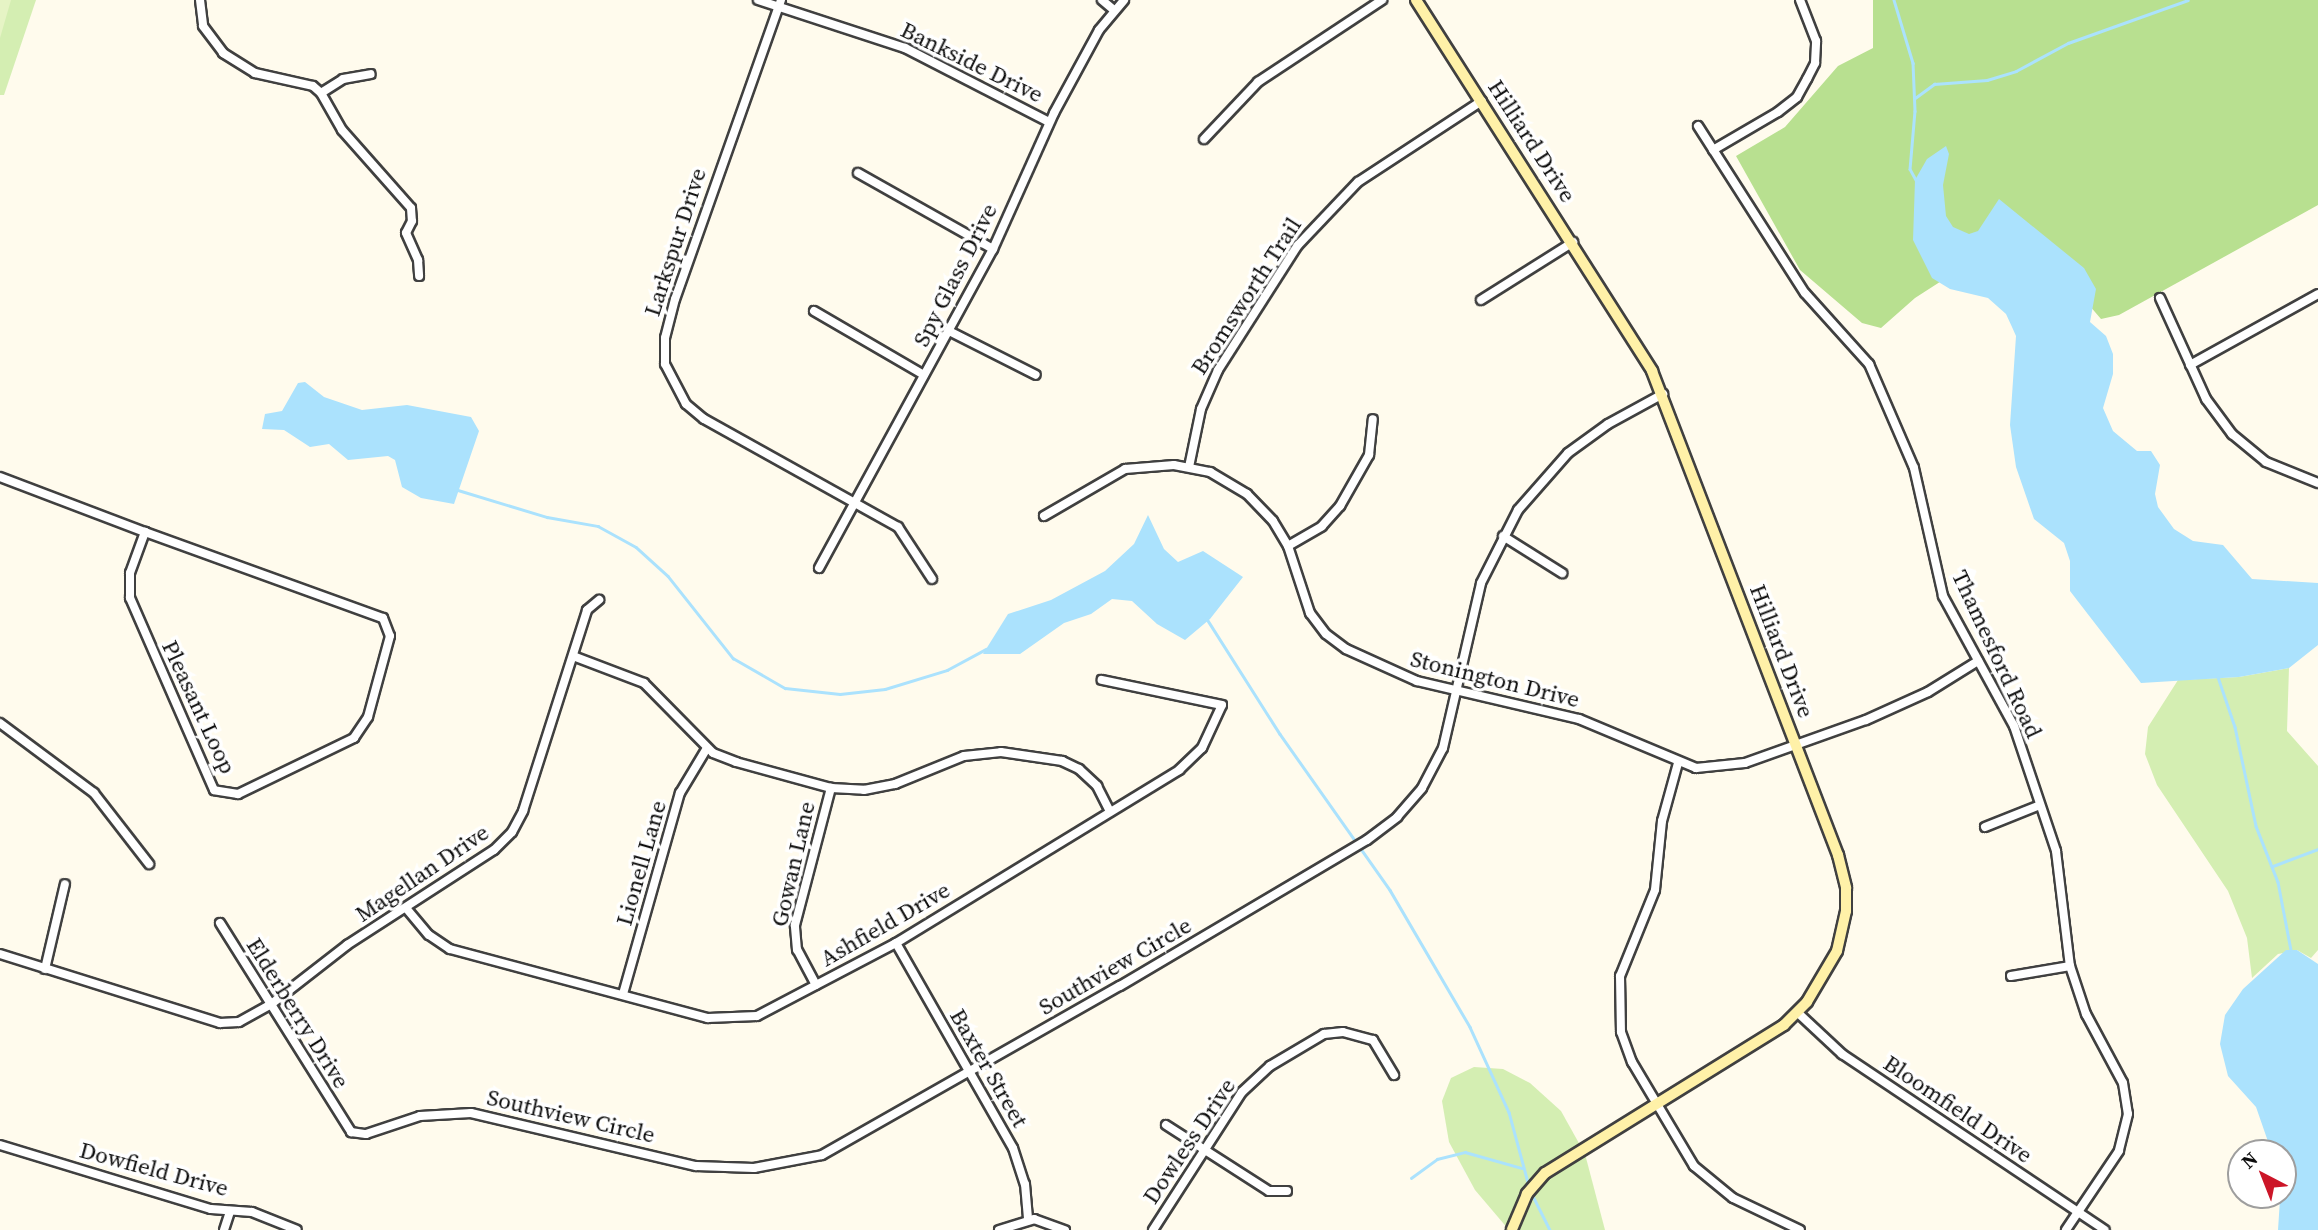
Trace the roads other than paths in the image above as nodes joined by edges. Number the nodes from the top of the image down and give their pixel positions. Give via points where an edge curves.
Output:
1 (200, 0) edge
2 (758, 0) edge
3 (1102, 0) edge
4 (1124, 0) edge
5 (1382, 0) edge
6 (1416, 0) edge
7 (1800, 0) edge
8 (780, 3) edge
9 (1114, 10) junction
10 (371, 75) dead end
11 (321, 93) junction
12 (1482, 101) junction
13 (1049, 122) junction
14 (1698, 127) dead end
15 (1204, 139) dead end
16 (1713, 150) junction
17 (858, 173) dead end
18 (1573, 242) junction
19 (993, 249) junction
20 (418, 276) dead end
21 (2318, 295) edge
22 (2160, 298) dead end
23 (1482, 300) dead end
24 (814, 311) dead end
25 (949, 331) junction
26 (2190, 365) junction
27 (924, 375) junction
28 (1036, 375) dead end
29 (1663, 394) junction
30 (1373, 419) dead end
31 (1189, 467) junction
32 (0, 477) edge
33 (2318, 483) edge
34 (856, 501) junction
35 (1044, 516) dead end
36 (145, 532) junction
37 (1503, 536) junction
38 (1288, 546) junction
39 (819, 568) dead end
40 (1562, 573) dead end
41 (932, 579) dead end
42 (599, 600) dead end
43 (573, 656) junction
44 (1978, 661) junction
45 (1102, 680) dead end
46 (1459, 691) junction
47 (0, 723) edge
48 (1796, 744) junction
49 (707, 748) junction
50 (1678, 763) junction
51 (831, 788) junction
52 (2040, 805) junction
53 (1110, 811) junction
54 (1985, 827) dead end
55 (149, 864) dead end
56 (65, 884) dead end
57 (406, 908) junction
58 (220, 923) dead end
59 (896, 943) junction
60 (0, 954) edge
61 (2070, 966) junction
62 (45, 969) junction
63 (2011, 976) dead end
64 (816, 985) junction
65 (623, 994) junction
66 (270, 1005) junction
67 (1797, 1012) junction
68 (969, 1072) junction
69 (1394, 1075) dead end
70 (1656, 1105) junction
71 (344, 1124) joint
72 (1166, 1125) dead end
73 (0, 1145) edge
74 (1204, 1151) junction
75 (1287, 1191) dead end
76 (230, 1210) junction
77 (2078, 1213) junction
78 (1028, 1219) junction
79 (224, 1230) edge
80 (297, 1230) edge
81 (999, 1230) edge
82 (1065, 1230) edge
83 (1153, 1230) edge
84 (1512, 1230) edge
85 (1800, 1230) edge
86 (2067, 1230) edge
87 (2105, 1230) edge

1 - 11 street via 203,26 223,54 255,73 313,86
2 - 8 street, Bankside Drive
3 - 9 street
4 - 9 street, Spy Glass Drive
5 - 15 street via 1258,82
6 - 12 street, Hilliard Drive
7 - 16 street via 1816,41 1815,63 1797,97
8 - 13 street, Bankside Drive via 895,44 970,78
8 - 34 street, Larkspur Drive via 675,299 665,338 665,364 687,404 704,419
9 - 13 street, Spy Glass Drive
10 - 11 street via 343,79
11 - 20 street via 342,130 411,208 412,221 406,233 418,260
12 - 18 street, Hilliard Drive
12 - 31 street, Bromsworth Trail via 1358,182 1298,245 1217,370 1201,409
13 - 19 street, Spy Glass Drive
14 - 16 street, Thamesford Road
16 - 44 street, Thamesford Road via 1805,293 1869,364 1914,468 1944,596
17 - 19 street
18 - 23 street
18 - 29 street, Hilliard Drive via 1640,348
19 - 25 street, Spy Glass Drive
21 - 26 street
22 - 26 street
24 - 27 street
25 - 27 street, Spy Glass Drive
25 - 28 street
26 - 33 street via 2214,411 2243,445 2279,469
27 - 34 street, Spy Glass Drive
29 - 37 street, Southview Circle via 1608,424 1568,453 1528,497
29 - 48 street, Hilliard Drive
30 - 38 street via 1369,455 1340,506 1322,526
31 - 35 street, Stonington Drive via 1156,464 1125,469
31 - 38 street, Stonington Drive via 1226,480 1247,494 1273,521
32 - 36 street, Pleasant Loop
34 - 39 street, Spy Glass Drive
34 - 41 street, Larkspur Drive via 898,527
36 - 36 street, Pleasant Loop via 130,573 130,598 214,790 238,794 354,738 368,717 390,636 383,618
37 - 40 street
37 - 46 street, Southview Circle via 1481,583
38 - 46 street, Stonington Drive via 1310,613 1335,642 1396,674
42 - 43 street, Magellan Drive via 587,610
43 - 49 street via 644,682
43 - 57 street, Magellan Drive via 523,811 512,832 494,850
44 - 48 street, Stonington Drive via 1897,708
44 - 52 street, Thamesford Road via 2014,726
45 - 53 street, Ashfield Drive via 1222,705 1212,732 1194,758
46 - 50 street, Stonington Drive via 1579,719
46 - 68 street, Southview Circle via 1432,771 1410,803 1382,829
47 - 55 street via 94,793
48 - 50 street, Stonington Drive via 1727,767 1708,769
48 - 67 street, Hilliard Drive via 1838,855 1847,899 1832,962 1815,993
49 - 51 street via 736,762
49 - 65 street, Lionell Lane via 680,793
50 - 70 street via 1662,821 1659,872 1625,958 1618,995 1625,1045
51 - 53 street via 883,787 964,756 1001,751 1062,761 1079,769 1097,786
51 - 64 street, Gowan Lane via 795,925 797,950
52 - 54 street
52 - 61 street, Thamesford Road via 2061,873
53 - 59 street, Ashfield Drive
56 - 62 street
57 - 65 street, Ashfield Drive via 429,935 450,949
57 - 66 street, Magellan Drive via 347,945
58 - 66 street, Elderberry Drive
59 - 64 street, Ashfield Drive
59 - 68 street, Baxter Street
60 - 62 street
61 - 63 street
61 - 77 street, Thamesford Road via 2085,1014 2123,1083 2128,1114 2119,1151
62 - 66 street via 220,1023 239,1022
64 - 65 street, Ashfield Drive via 769,1012 733,1020 708,1018
66 - 71 street, Elderberry Drive
67 - 70 street, Hilliard Drive via 1784,1025
67 - 77 street, Bloomfield Drive via 1842,1054
68 - 71 street, Southview Circle via 834,1150 804,1161 754,1168 696,1166 471,1113 421,1116 366,1134 351,1132
68 - 78 street, Baxter Street via 1021,1165
69 - 74 street, Dowless Drive via 1388,1057 1373,1040 1343,1032 1324,1034 1255,1078
70 - 84 street, Hilliard Drive via 1545,1173 1527,1194
70 - 85 street via 1707,1180 1733,1198
72 - 74 street
73 - 76 street, Dowfield Drive via 211,1209
74 - 75 street via 1269,1191
74 - 83 street, Dowless Drive
76 - 79 street
76 - 80 street, Dowfield Drive via 252,1212
77 - 86 street, Thamesford Road
77 - 87 street, Bloomfield Drive
78 - 81 street
78 - 82 street via 1046,1220

